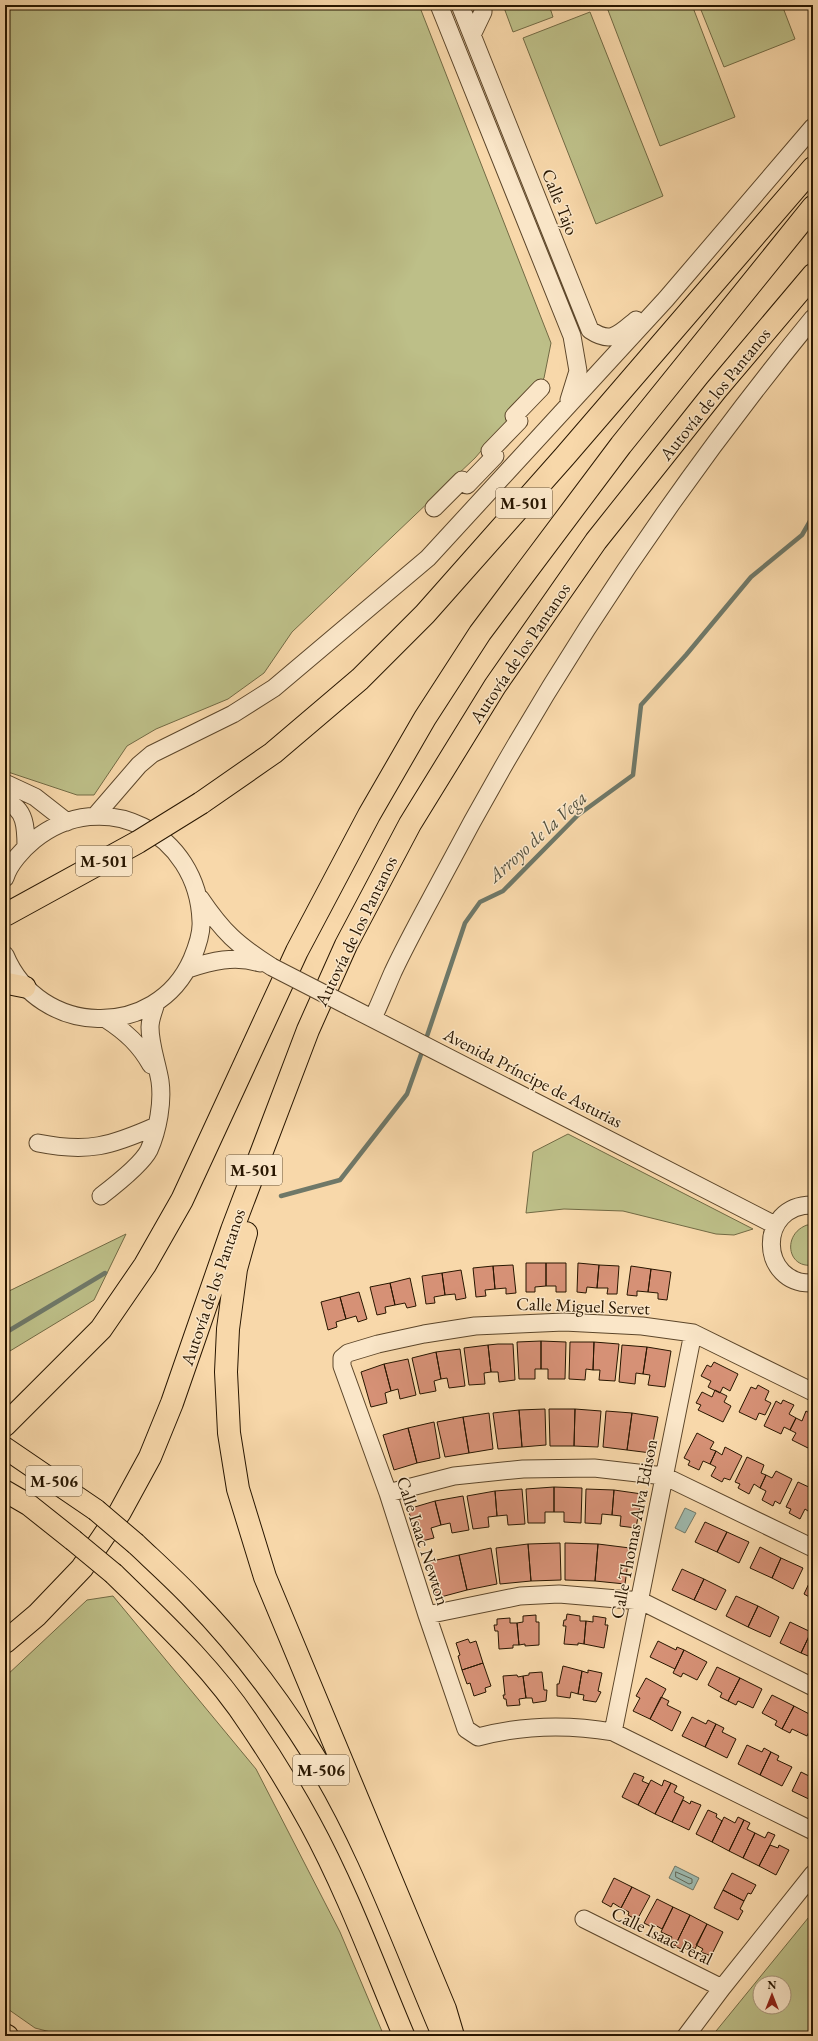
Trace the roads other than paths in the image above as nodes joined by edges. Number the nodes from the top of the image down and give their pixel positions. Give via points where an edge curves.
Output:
1 (439, 5) edge
2 (460, 5) edge
3 (483, 5) edge
4 (472, 35) junction
5 (813, 127) edge
6 (813, 168) edge
7 (813, 206) edge
8 (813, 275) edge
9 (670, 294) junction
10 (813, 318) edge
11 (541, 388) dead end
12 (566, 408) junction
13 (434, 508) dead end
14 (5, 783) edge
15 (5, 802) edge
16 (95, 816) junction
17 (67, 822) junction
18 (26, 847) junction
19 (5, 875) edge
20 (200, 898) junction
21 (5, 915) edge
22 (5, 955) edge
23 (272, 967) junction
24 (188, 969) junction
25 (15, 985) edge
26 (156, 1003) junction
27 (373, 1018) junction
28 (106, 1019) junction
29 (308, 1030) junction
30 (160, 1082) junction
31 (156, 1126) junction
32 (38, 1143) dead end
33 (101, 1196) dead end
34 (813, 1205) edge
35 (775, 1225) junction
36 (813, 1283) edge
37 (693, 1333) junction
38 (342, 1358) joint
39 (813, 1392) edge
40 (5, 1425) edge
41 (8, 1450) edge
42 (664, 1476) junction
43 (5, 1491) edge
44 (388, 1493) junction
45 (813, 1548) edge
46 (641, 1602) junction
47 (426, 1615) junction
48 (5, 1642) edge
49 (813, 1687) edge
50 (613, 1732) junction
51 (813, 1831) edge
52 (813, 1874) edge
53 (584, 1919) dead end
54 (722, 1988) junction
55 (404, 2036) edge
56 (443, 2036) edge
57 (453, 2036) edge
58 (686, 2036) edge

1 - 12 street via 572,336 578,371
2 - 4 street, Calle Tajo
3 - 4 street via 483,12
4 - 9 street, Calle Tajo via 590,330 601,337 610,338
5 - 9 street
6 - 21 highway, M-501, bridge via 425,614 360,679 273,753 201,803 138,842
7 - 40 highway via 621,445 480,633 425,718 351,849 297,951 182,1200 145,1265 101,1329
8 - 29 highway, Autovía de los Pantanos / M-501 via 716,390 596,541 495,686 410,824 346,945
9 - 12 street
10 - 27 street via 683,489 611,593 534,713 461,842 393,972
11 - 13 street via 514,416 519,421 490,451 495,456 467,485 462,480
12 - 16 street via 428,558 274,688 227,718 152,754
14 - 17 street via 35,797
15 - 18 street via 19,812 26,825
16 - 17 street
16 - 20 street via 124,819 151,830 173,848 190,871
17 - 18 street via 45,832
18 - 19 street
20 - 23 street, Avenida Príncipe de Asturias via 227,935
20 - 24 street via 201,922 197,947
22 - 25 street
23 - 24 street, Avenida Príncipe de Asturias via 246,959 229,959
23 - 27 street, Avenida Príncipe de Asturias, bridge
24 - 26 street via 174,988
25 - 28 street via 54,1009 75,1017
26 - 28 street via 132,1014
26 - 30 street via 150,1025 152,1048
27 - 35 street, Avenida Príncipe de Asturias
28 - 30 street via 125,1032 143,1050
29 - 48 highway, Autovía de los Pantanos / M-501 via 150,1457 120,1512 82,1568 37,1615
29 - 57 highway via 287,1115 249,1223 236,1269 228,1329 226,1372 229,1434 238,1489 265,1577 445,2009
30 - 31 street via 160,1114
31 - 32 street via 102,1147 63,1148
31 - 33 street via 149,1151 124,1179
34 - 35 street via 793,1209
35 - 36 street via 771,1237 771,1250 775,1262 783,1273 794,1280
37 - 38 street, Calle Miguel Servet via 600,1323 514,1323 424,1334 378,1344 348,1353
37 - 39 street, Calle Miguel Servet
37 - 42 street, Calle Thomas Alva Edison
38 - 44 street, Calle Isaac Newton via 342,1366
41 - 56 main road, M-506, bridge via 96,1510 136,1544 193,1598 258,1675 312,1752 361,1843
42 - 44 street via 594,1468 523,1469 454,1476
42 - 45 street
42 - 46 street, Calle Thomas Alva Edison
43 - 55 main road, M-506, bridge via 29,1505 114,1574 206,1668 249,1724 310,1823 351,1909
44 - 47 street, Calle Isaac Newton
46 - 47 street via 560,1594 520,1596
46 - 49 street
46 - 50 street, Calle Thomas Alva Edison
47 - 50 street, Calle Isaac Newton via 466,1729 471,1734 478,1737 523,1728 550,1726 581,1726
50 - 51 street
52 - 54 street
53 - 54 street, Calle Isaac Peral
54 - 58 street

